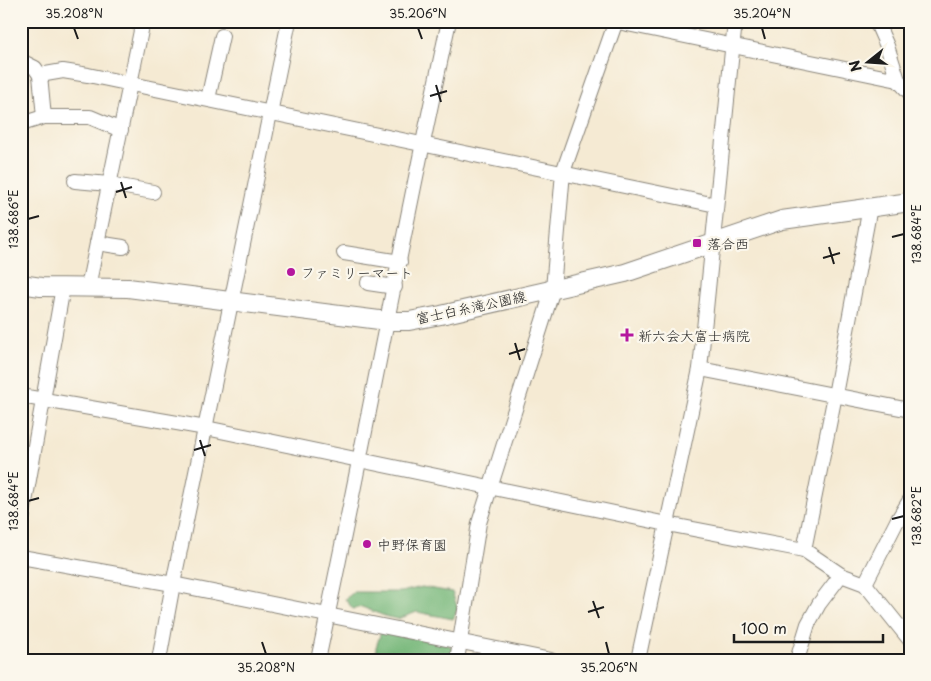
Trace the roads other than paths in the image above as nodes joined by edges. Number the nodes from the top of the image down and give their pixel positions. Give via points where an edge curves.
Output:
1 (143, 21) edge
2 (289, 21) edge
3 (449, 21) edge
4 (615, 21) edge
5 (735, 21) edge
6 (876, 21) edge
7 (222, 36) dead end
8 (732, 46) junction
9 (21, 61) edge
10 (40, 75) junction
11 (898, 80) junction
12 (131, 84) junction
13 (910, 94) edge
14 (208, 99) junction
15 (271, 112) junction
16 (44, 117) junction
17 (21, 124) edge
18 (121, 130) junction
19 (422, 144) junction
20 (563, 172) junction
21 (75, 181) dead end
22 (109, 184) junction
23 (153, 192) dead end
24 (910, 202) edge
25 (716, 205) junction
26 (870, 207) junction
27 (97, 243) junction
28 (713, 244) junction
29 (123, 247) dead end
30 (344, 252) dead end
31 (400, 262) junction
32 (368, 283) dead end
33 (21, 284) edge
34 (63, 287) junction
35 (88, 287) junction
36 (395, 287) junction
37 (553, 289) junction
38 (232, 302) junction
39 (387, 321) junction
40 (700, 369) junction
41 (835, 395) junction
42 (21, 396) edge
43 (44, 400) junction
44 (910, 410) edge
45 (206, 428) junction
46 (359, 459) junction
47 (490, 488) junction
48 (910, 500) edge
49 (667, 524) junction
50 (21, 525) edge
51 (804, 550) junction
52 (21, 557) edge
53 (841, 575) junction
54 (173, 584) junction
55 (865, 584) junction
56 (327, 615) junction
57 (910, 640) edge
58 (460, 641) junction
59 (159, 660) edge
60 (318, 660) edge
61 (457, 660) edge
62 (551, 660) edge
63 (638, 660) edge
64 (797, 660) edge

1 - 12 street
2 - 15 street
3 - 19 street
4 - 8 street
4 - 20 street
5 - 8 street
6 - 11 street
7 - 14 street
8 - 11 street
8 - 25 street
9 - 10 street via 35,68
10 - 12 street via 63,71
10 - 16 street
11 - 13 street
12 - 14 street
12 - 18 street
14 - 15 street
15 - 19 street
15 - 38 street
16 - 17 street
16 - 18 street via 90,117
18 - 22 street
19 - 20 street
19 - 31 street
20 - 25 street
20 - 37 street
21 - 22 street
22 - 23 street
22 - 27 street
24 - 26 main road, 富士白糸滝公園線
25 - 28 street
26 - 28 main road, 富士白糸滝公園線 via 782,220
26 - 41 street
27 - 29 street
27 - 35 street
28 - 37 main road, 富士白糸滝公園線 via 625,273
28 - 40 street
30 - 31 street
31 - 36 street
32 - 36 street
33 - 34 main road, 富士白糸滝公園線
34 - 35 main road, 富士白糸滝公園線
34 - 43 street
35 - 38 main road, 富士白糸滝公園線 via 128,288
36 - 39 street
37 - 39 main road, 富士白糸滝公園線 via 441,315
37 - 47 street
38 - 39 main road, 富士白糸滝公園線
38 - 45 street
39 - 46 street
40 - 41 street
40 - 49 street
41 - 44 street
41 - 51 street
42 - 43 street
43 - 45 street
43 - 50 street
45 - 46 street
45 - 54 street
46 - 47 street
46 - 56 street
47 - 49 street
47 - 58 street via 479,523
48 - 55 street
49 - 51 street
49 - 63 street
51 - 53 street
52 - 54 street
53 - 55 street
53 - 64 street via 818,604
54 - 56 street
54 - 59 street
55 - 57 street
56 - 58 street
56 - 60 street
58 - 61 street
58 - 62 street

